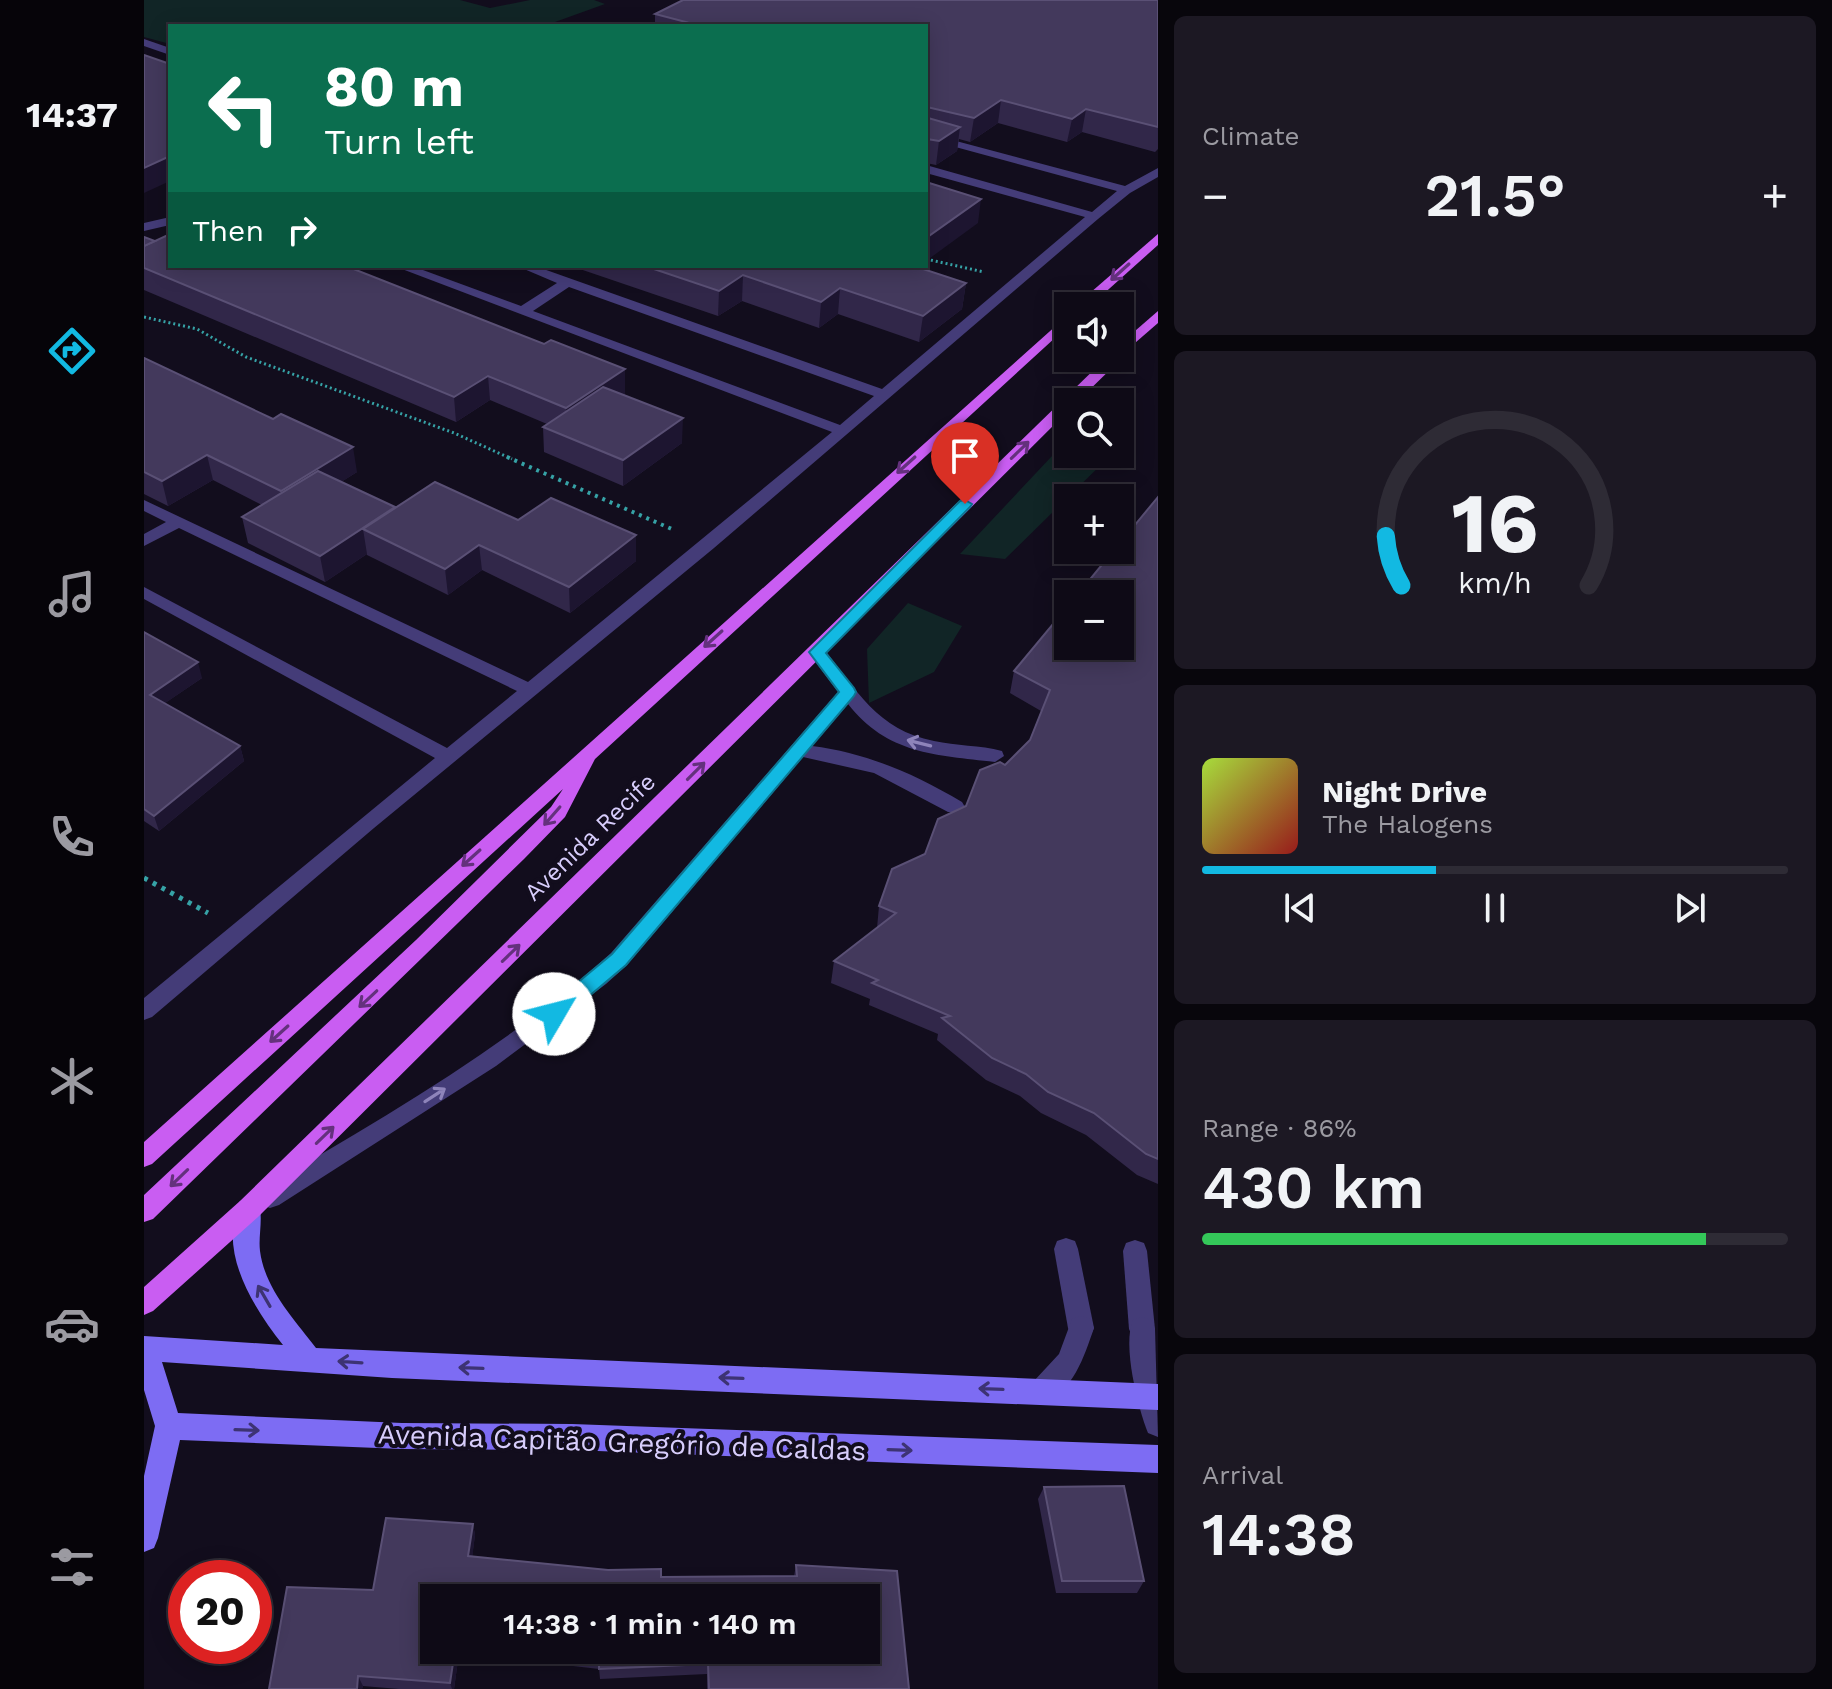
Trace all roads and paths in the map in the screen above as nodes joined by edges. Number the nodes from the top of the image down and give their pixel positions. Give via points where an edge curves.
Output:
1 (144, 42) edge
2 (168, 51) edge
3 (928, 137) edge
4 (928, 170) edge
5 (1158, 172) edge
6 (1126, 190) junction
7 (1094, 216) junction
8 (168, 221) edge
9 (144, 227) edge
10 (1158, 238) edge
11 (928, 259) edge
12 (405, 268) edge
13 (528, 268) edge
14 (1021, 280) junction
15 (567, 282) junction
16 (1098, 292) edge
17 (522, 312) junction
18 (1158, 315) edge
19 (144, 317) edge
20 (1054, 332) edge
21 (1134, 338) edge
22 (1100, 372) edge
23 (1084, 388) edge
24 (883, 394) junction
25 (1054, 418) edge
26 (841, 430) junction
27 (144, 505) edge
28 (177, 522) junction
29 (144, 541) edge
30 (708, 545) junction
31 (144, 592) edge
32 (817, 652) junction
33 (529, 690) junction
34 (848, 692) junction
35 (591, 749) junction
36 (798, 750) junction
37 (995, 756) dead end
38 (449, 757) junction
39 (955, 807) edge
40 (144, 878) edge
41 (240, 932) junction
42 (144, 1011) edge
43 (144, 1157) edge
44 (249, 1209) junction
45 (144, 1211) edge
46 (1066, 1249) dead end
47 (1135, 1251) dead end
48 (144, 1303) edge
49 (144, 1348) edge
50 (309, 1359) junction
51 (1042, 1391) junction
52 (1155, 1396) edge
53 (1158, 1424) edge
54 (169, 1426) junction
55 (1158, 1459) edge
56 (144, 1538) edge

1 - 2 street
3 - 6 street
4 - 7 street
5 - 6 street
6 - 7 street
7 - 14 street
8 - 9 street
10 -> 16 main road
11 - 14 path
12 - 17 street
13 - 15 street
14 - 24 street
15 - 17 street
15 - 24 street
17 - 26 street
18 - 21 main road
19 - 30 path via 197,329 246,357 454,433
20 -> 35 main road
22 - 23 main road, Avenida Recife
24 - 26 street
32 -> 25 main road, Avenida Recife
26 - 30 street
27 - 28 street
28 - 29 street
28 - 33 street
30 - 33 street
31 - 38 street
32 - 34 street
44 -> 32 main road, Avenida Recife
33 - 38 street
34 - 36 street
37 -> 34 street via 925,745 883,731
35 -> 43 main road
35 -> 45 main road via 558,812
36 - 39 street via 888,770
44 -> 36 street via 508,1047 590,987
38 - 41 street
40 - 41 path
41 - 42 street
44 - 48 main road, Avenida Recife
50 -> 44 main road via 256,1283 243,1234
46 - 51 street via 1081,1328 1064,1370
47 - 52 street via 1146,1373
49 - 50 main road
49 - 54 main road
51 -> 50 main road
51 - 52 main road
52 - 53 street
54 -> 55 main road, Avenida Capitão Gregório de Caldas
54 - 56 main road

